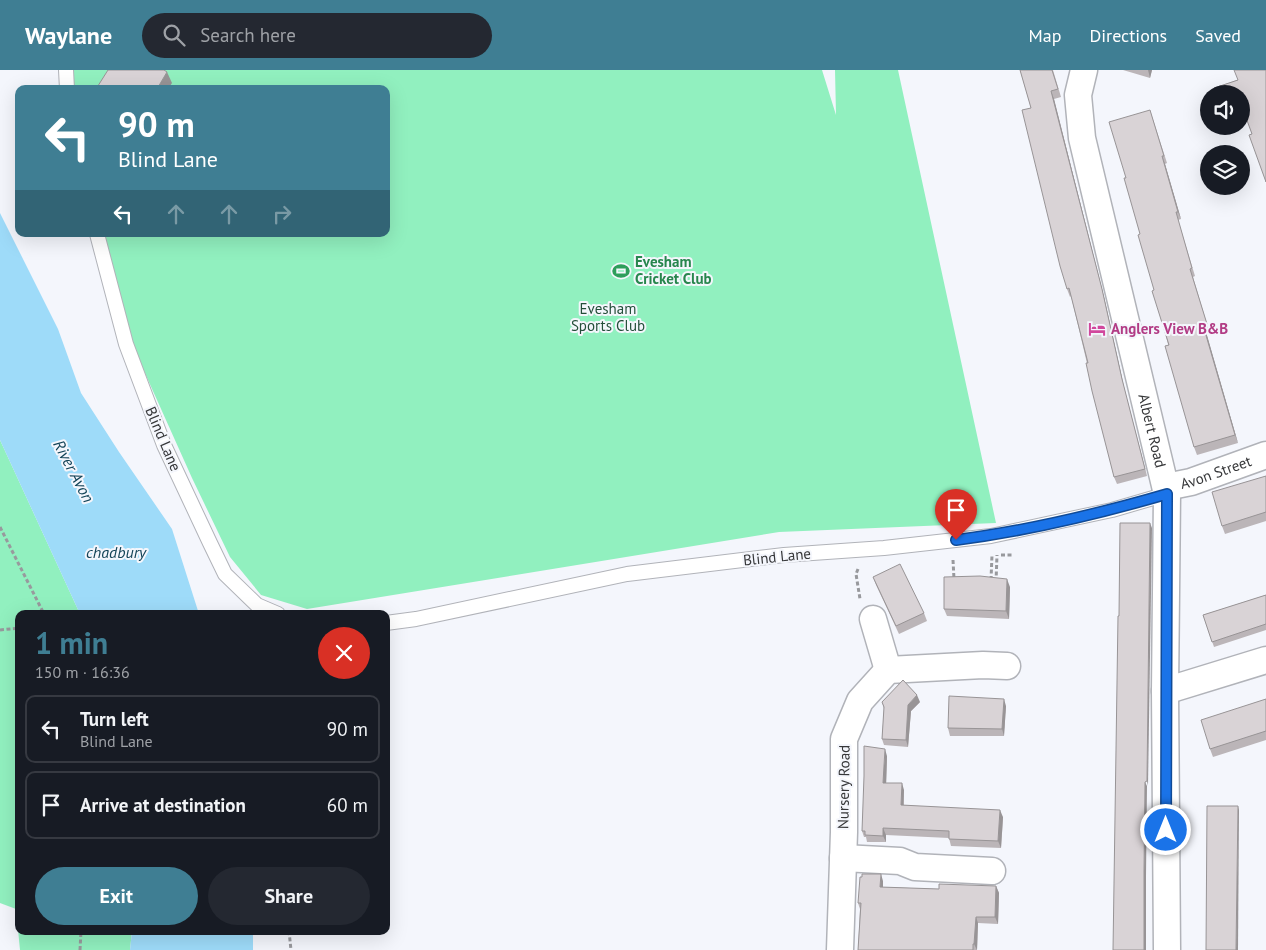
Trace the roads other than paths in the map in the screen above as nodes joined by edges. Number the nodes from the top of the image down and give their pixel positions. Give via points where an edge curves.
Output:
1 (66, 70) edge
2 (1084, 70) edge
3 (67, 85) edge
4 (98, 237) edge
5 (1266, 455) edge
6 (1166, 491) junction
7 (269, 610) edge
8 (873, 619) road end
9 (390, 623) edge
10 (1266, 660) edge
11 (1007, 666) dead end
12 (888, 670) junction
13 (1165, 691) junction
14 (843, 858) junction
15 (992, 871) dead end
16 (840, 950) edge
17 (1167, 950) edge

1 - 3 lane
2 - 6 street, Albert Road via 1078,95 1082,138
4 - 7 lane, Blind Lane via 126,344 164,445 225,574 257,605
5 - 6 street, Avon Street
6 - 9 lane, Blind Lane via 1112,510 991,536 784,555 627,574
6 - 13 street, Albert Road
8 - 12 street
10 - 13 street
11 - 12 street
12 - 14 street, Nursery Road via 860,701 844,739
13 - 17 street, Albert Road
14 - 15 street via 900,861 916,867
14 - 16 street, Nursery Road

